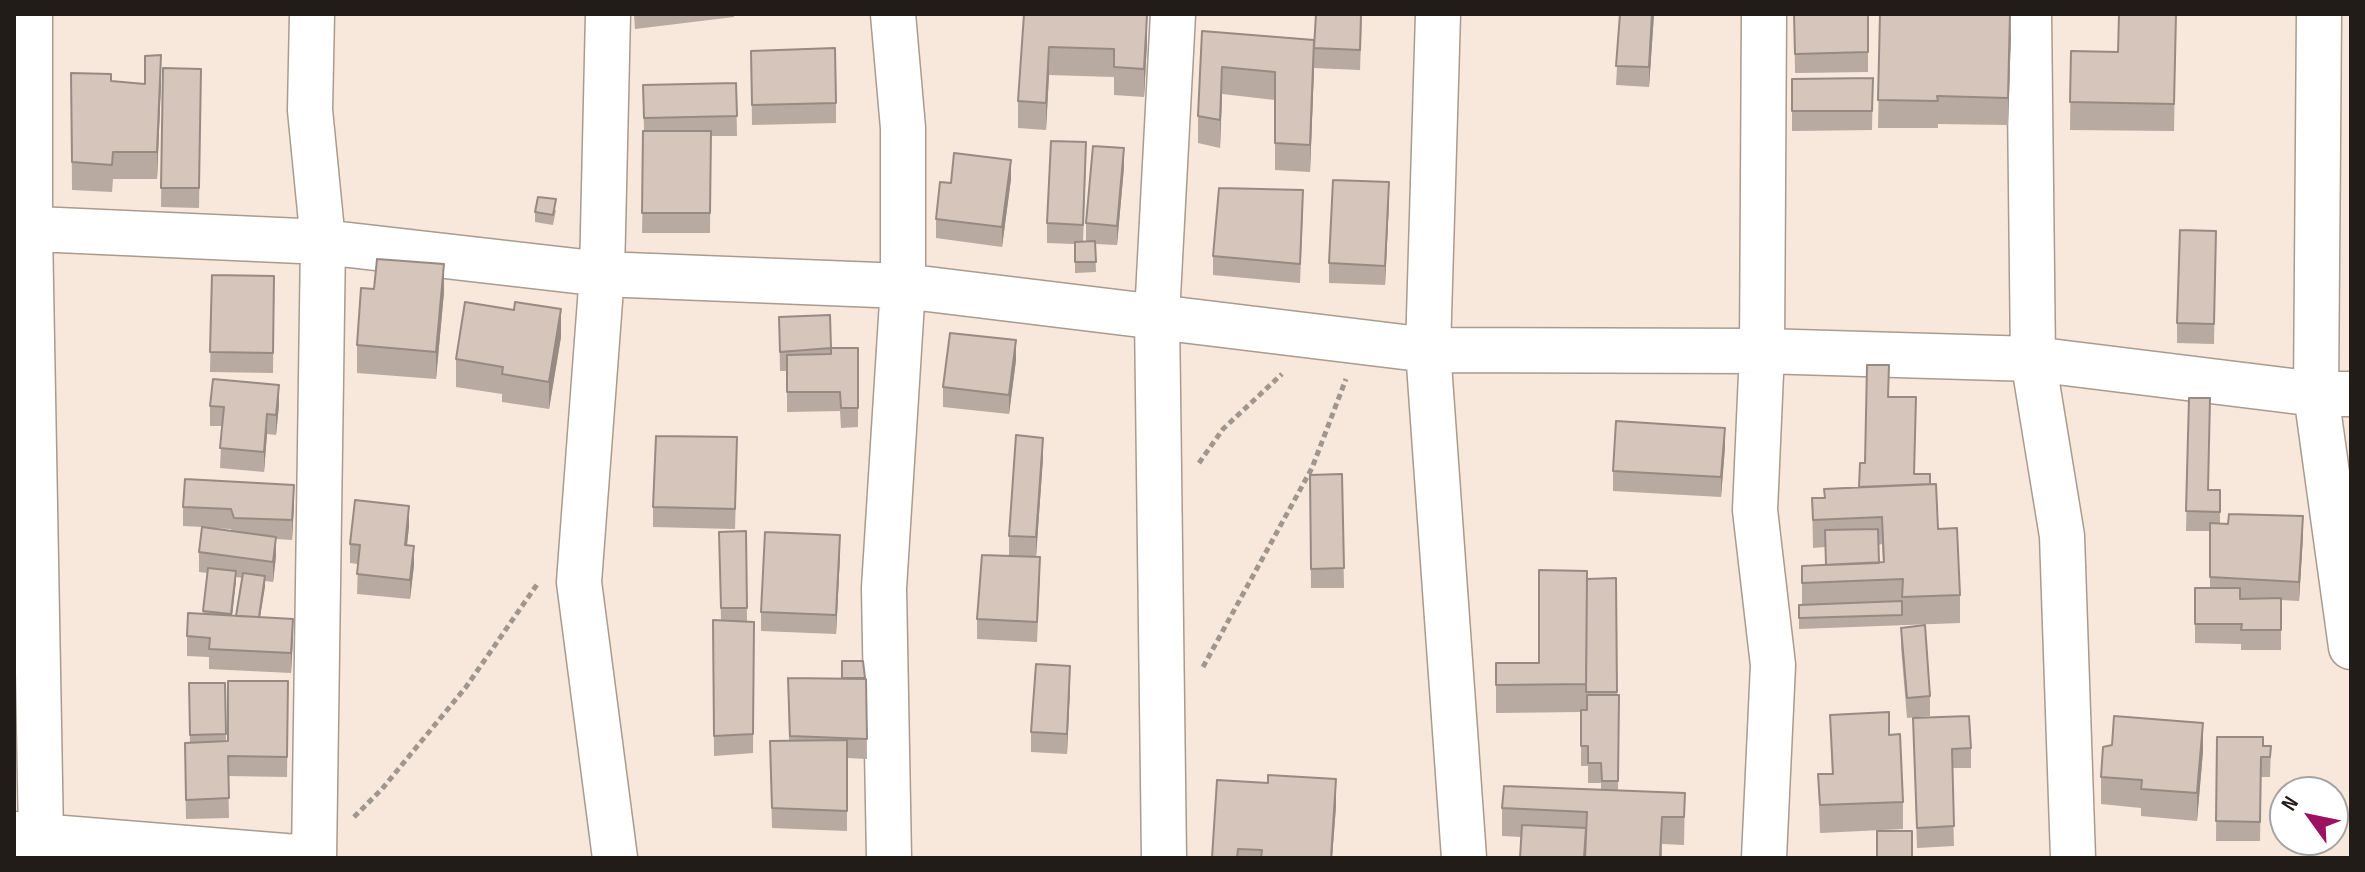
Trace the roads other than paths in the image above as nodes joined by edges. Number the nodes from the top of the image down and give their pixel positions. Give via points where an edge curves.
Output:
1 (30, 14) edge
2 (312, 14) edge
3 (608, 14) edge
4 (893, 14) edge
5 (1173, 14) edge
6 (1438, 14) edge
7 (1764, 14) edge
8 (2029, 14) edge
9 (2319, 14) edge
10 (22, 229) edge
11 (323, 242) junction
12 (602, 274) junction
13 (903, 286) junction
14 (1157, 315) junction
15 (1428, 350) junction
16 (1762, 351) junction
17 (2033, 359) junction
18 (2333, 394) edge
19 (2351, 647) edge
20 (28, 835) edge
21 (312, 858) edge
22 (615, 858) edge
23 (889, 858) edge
24 (1164, 858) edge
25 (1464, 858) edge
26 (1764, 858) edge
27 (2073, 858) edge

1 - 10 street
2 - 11 street via 310,110
3 - 12 street
4 - 13 street via 903,128
5 - 14 street
6 - 15 street
7 - 16 street
8 - 17 street
9 - 18 street
10 - 11 street
10 - 20 street
11 - 12 street
11 - 21 street
12 - 13 street
12 - 22 street via 579,582
13 - 14 street
13 - 23 street via 884,588
14 - 15 street
14 - 24 street
15 - 16 street
15 - 25 street
16 - 17 street
16 - 26 street via 1755,510 1773,665
17 - 18 street
17 - 27 street via 2062,536
18 - 19 street
20 - 21 street

